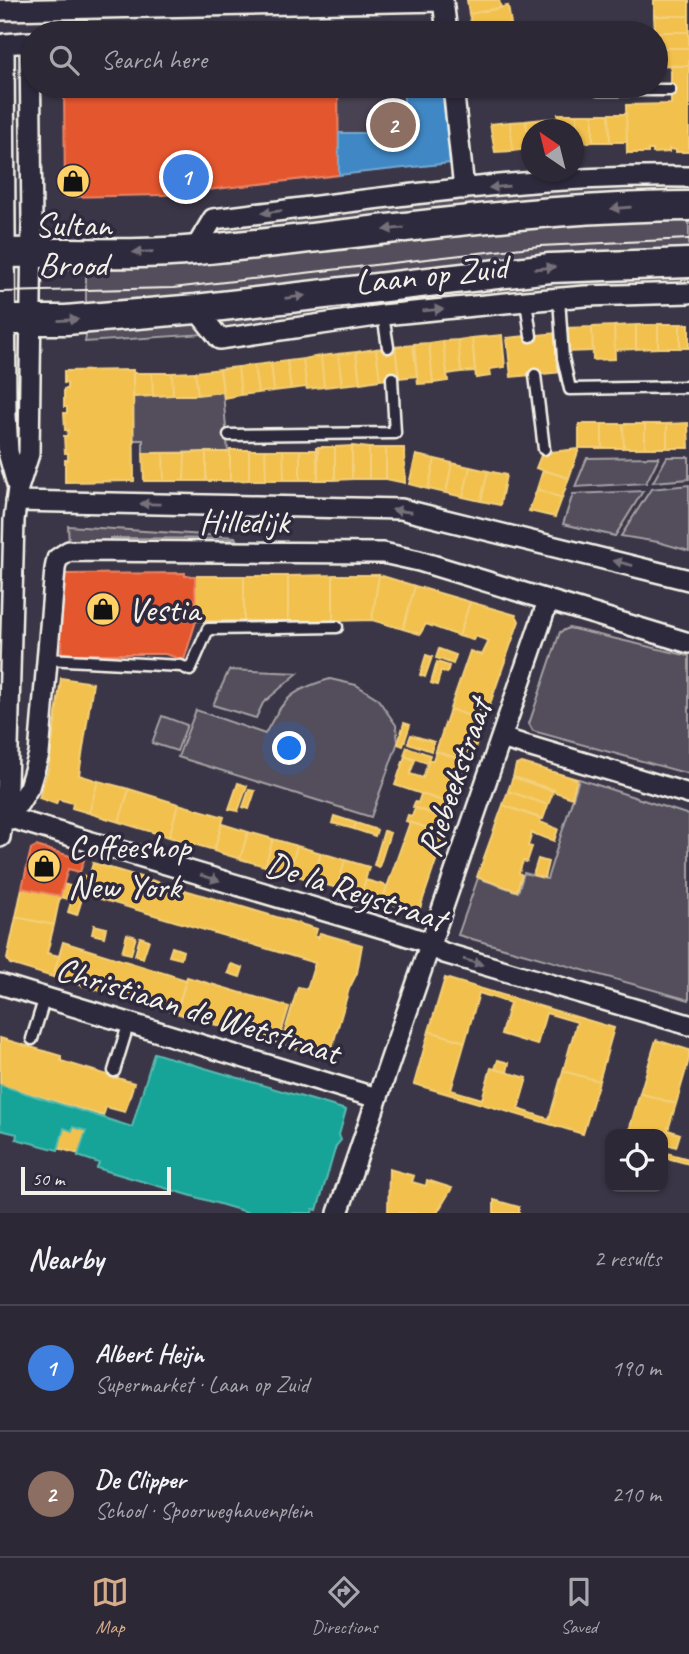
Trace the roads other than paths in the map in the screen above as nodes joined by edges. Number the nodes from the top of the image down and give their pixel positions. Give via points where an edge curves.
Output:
1 (443, 0) edge
2 (0, 10) edge
3 (446, 21) edge
4 (21, 43) edge
5 (25, 98) edge
6 (454, 98) edge
7 (2, 103) edge
8 (689, 177) edge
9 (464, 189) junction
10 (689, 206) edge
11 (194, 251) junction
12 (12, 254) edge
13 (689, 263) edge
14 (689, 293) edge
15 (559, 298) junction
16 (526, 301) junction
17 (196, 309) junction
18 (383, 315) junction
19 (12, 320) edge
20 (531, 336) dead end
21 (388, 347) dead end
22 (535, 375) dead end
23 (391, 378) dead end
24 (689, 387) edge
25 (229, 435) dead end
26 (544, 449) dead end
27 (17, 494) junction
28 (689, 580) edge
29 (548, 601) junction
30 (337, 627) dead end
31 (689, 643) edge
32 (47, 659) junction
33 (501, 738) junction
34 (689, 794) edge
35 (2, 816) edge
36 (0, 837) edge
37 (428, 945) junction
38 (0, 984) edge
39 (45, 997) junction
40 (129, 1022) junction
41 (689, 1025) edge
42 (32, 1039) dead end
43 (114, 1071) dead end
44 (377, 1098) junction
45 (338, 1213) edge

1 - 2 street
1 - 3 street
4 - 7 street via 4,44
5 - 12 street
6 - 9 street
7 - 12 street
8 -> 9 street
9 -> 11 street via 213,219
10 -> 11 main road, Laan op Zuid via 479,220
11 -> 12 main road, Laan op Zuid
12 - 19 street
17 -> 13 main road, Laan op Zuid via 550,268
14 - 15 street, Laan op Zuid
15 - 16 street, Laan op Zuid
15 - 24 lane via 569,389
18 -> 16 street, Laan op Zuid
16 - 20 lane
17 - 18 street, Laan op Zuid via 220,339
19 -> 17 main road, Laan op Zuid
18 - 21 lane
19 - 27 street via 8,452
22 - 26 lane
23 - 25 lane via 395,433
28 -> 27 street, Hilledijk via 401,509
27 - 35 street via 8,786
29 - 31 street, Hilledijk
29 - 32 street, Hilledijk via 383,553 69,551 57,559
29 - 33 street, Riebeekstraat
30 - 32 lane via 208,629 190,670
32 - 35 street, Hilledijk via 39,754 29,787 19,803
33 - 34 street
33 - 37 street, Riebeekstraat
35 - 36 street
35 -> 37 street, De la Reystraat
37 -> 41 street, De la Reystraat
37 - 44 street, Riebeekstraat
38 - 39 street, Christiaan de Wetstraat
39 - 40 street, Christiaan de Wetstraat
39 - 42 lane
40 - 43 lane
40 - 44 street, Christiaan de Wetstraat
44 - 45 street, Riebeekstraat

